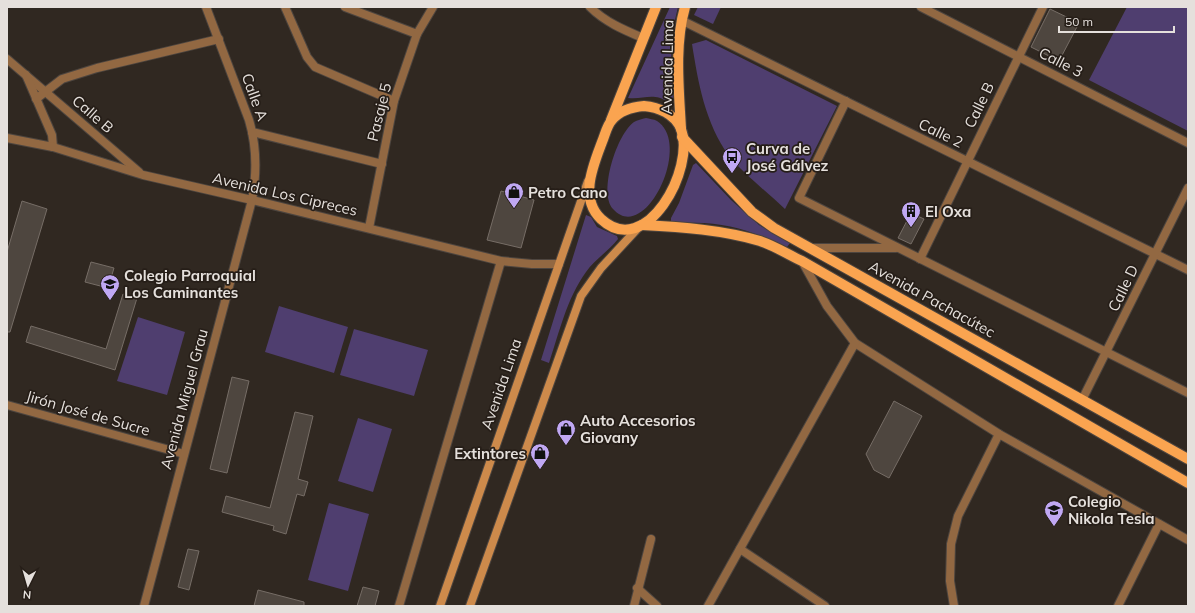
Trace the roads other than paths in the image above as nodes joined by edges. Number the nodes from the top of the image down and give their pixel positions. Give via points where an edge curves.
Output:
1 (206, 7) edge
2 (285, 7) edge
3 (345, 7) edge
4 (433, 7) edge
5 (590, 7) edge
6 (656, 7) edge
7 (685, 7) edge
8 (921, 7) edge
9 (1043, 7) edge
10 (681, 20) junction
11 (417, 34) junction
12 (643, 38) junction
13 (219, 39) junction
14 (1019, 57) junction
15 (7, 59) edge
16 (26, 74) junction
17 (47, 92) junction
18 (36, 99) junction
19 (394, 101) junction
20 (846, 101) junction
21 (610, 121) junction
22 (252, 132) junction
23 (682, 133) junction
24 (7, 138) edge
25 (1188, 143) edge
26 (53, 147) junction
27 (967, 161) junction
28 (382, 164) junction
29 (591, 172) junction
30 (143, 175) junction
31 (1188, 188) edge
32 (252, 200) junction
33 (640, 227) junction
34 (369, 228) junction
35 (809, 248) junction
36 (898, 248) junction
37 (1155, 254) junction
38 (920, 259) junction
39 (501, 261) junction
40 (802, 261) junction
41 (559, 264) junction
42 (1188, 270) edge
43 (855, 343) junction
44 (1106, 352) junction
45 (1188, 393) edge
46 (1082, 400) junction
47 (7, 405) edge
48 (1000, 434) junction
49 (184, 454) junction
50 (1188, 459) edge
51 (1188, 483) edge
52 (1159, 524) junction
53 (651, 539) dead end
54 (1188, 540) edge
55 (740, 548) junction
56 (637, 588) junction
57 (144, 606) edge
58 (399, 606) edge
59 (440, 606) edge
60 (470, 606) edge
61 (634, 606) edge
62 (657, 606) edge
63 (708, 606) edge
64 (824, 606) edge
65 (954, 606) edge
66 (1118, 606) edge

1 - 13 street, Calle A
2 - 19 street via 307,57 315,67
3 - 11 street
4 - 11 street, Pasaje 5
5 - 12 street via 598,16
6 - 12 main road, Avenida Lima
7 - 10 main road, Avenida Lima
8 - 14 street, Calle 3
9 - 14 street, Calle B
10 - 20 street, Calle 2
10 - 23 main road, Avenida Lima via 679,51
11 - 19 street, Pasaje 5
12 - 21 main road, Avenida Lima
13 - 17 street via 97,68 62,79
13 - 22 street, Calle A
14 - 25 street, Calle 3
14 - 27 street, Calle B
15 - 16 street, Calle B
16 - 17 street, Calle B
16 - 18 street, Calle B
17 - 18 street
17 - 30 street, Calle B
18 - 26 street, Calle B via 52,135
19 - 28 street, Pasaje 5
20 - 27 street, Calle 2
20 - 36 street, Avenida Pachacútec via 799,198
21 - 23 main road via 625,109 649,106 670,115
21 - 29 main road
22 - 28 street
22 - 32 street, Calle A via 257,175
23 - 33 main road via 682,160 676,183 662,206
23 - 35 main road, Avenida Pachacútec via 752,212
24 - 26 street, Avenida Los Cipreces
26 - 30 street, Avenida Los Cipreces
27 - 37 street, Calle 2
27 - 38 street, Calle B
28 - 34 street, Pasaje 5
29 - 33 main road via 590,197 595,212 614,227
29 - 41 main road, Avenida Lima
30 - 32 street, Avenida Los Cipreces
31 - 37 street, Calle D
32 - 34 street, Avenida Los Cipreces
32 - 49 street, Avenida Miguel Grau
33 - 40 main road, Avenida Pachacútec via 690,228 729,234 762,242
33 - 60 main road via 600,268 581,296
34 - 39 street, Avenida Los Cipreces
35 - 36 street
35 - 46 main road, Avenida Pachacútec
36 - 38 street, Avenida Pachacútec
37 - 42 street, Calle 2
37 - 44 street, Calle D
38 - 44 street, Avenida Pachacútec
39 - 41 street, Avenida Los Cipreces
39 - 58 street
40 - 43 street via 826,306
40 - 51 main road, Avenida Pachacútec
41 - 59 main road, Avenida Lima
43 - 48 street
43 - 55 street
44 - 45 street, Avenida Pachacútec
44 - 46 street, Calle D
46 - 50 main road, Avenida Pachacútec
47 - 49 street, Jirón José de Sucre
48 - 52 street
48 - 65 street via 958,516 951,544 950,581
49 - 57 street, Avenida Miguel Grau
52 - 54 street
52 - 66 street
53 - 56 street
55 - 63 street
55 - 64 street
56 - 61 street
56 - 62 street

